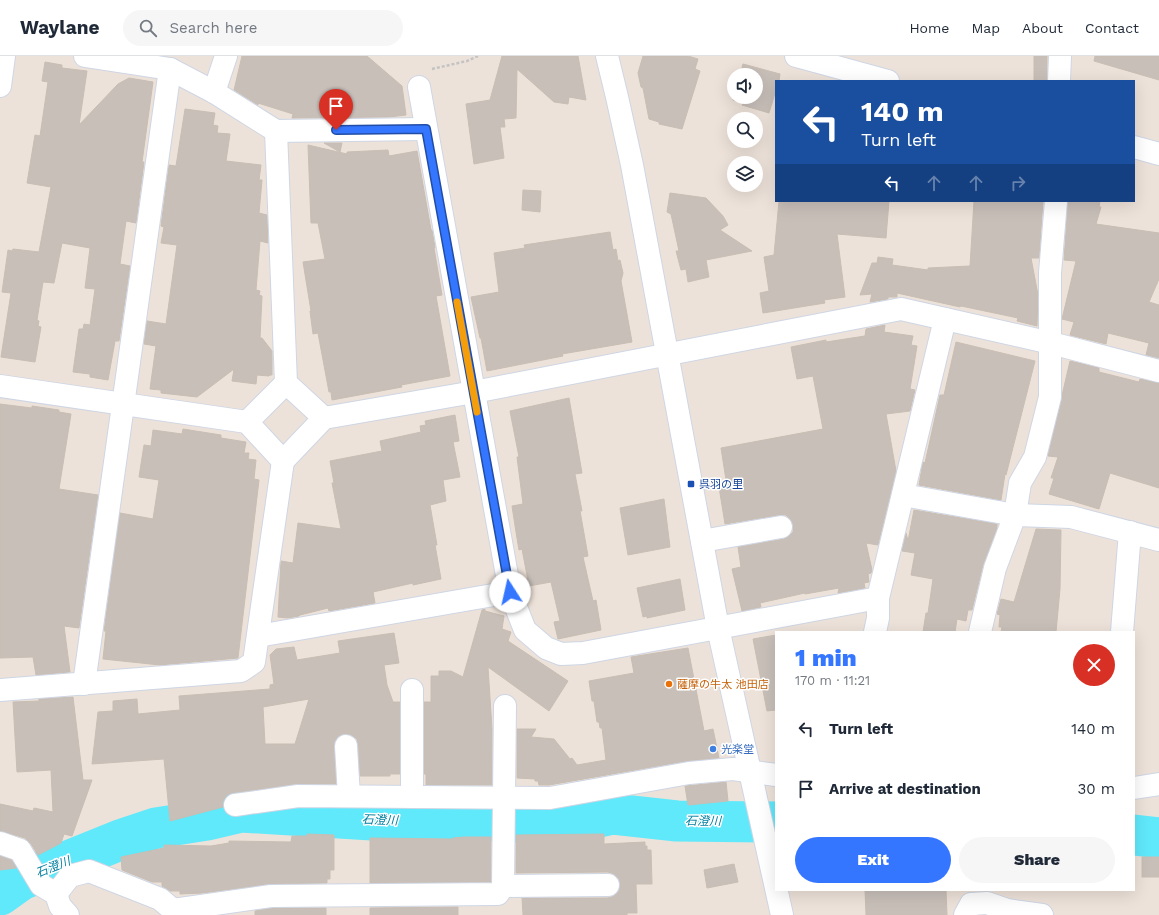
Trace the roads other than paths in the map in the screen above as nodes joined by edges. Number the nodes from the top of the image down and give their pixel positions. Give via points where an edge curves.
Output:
1 (4, 56) edge
2 (85, 56) edge
3 (226, 56) edge
4 (607, 56) edge
5 (796, 56) edge
6 (1060, 56) edge
7 (170, 68) junction
8 (884, 80) edge
9 (1059, 80) edge
10 (0, 86) edge
11 (419, 87) road end
12 (214, 92) junction
13 (426, 129) junction
14 (276, 131) junction
15 (1135, 147) edge
16 (1159, 154) edge
17 (1056, 202) edge
18 (944, 319) junction
19 (1051, 343) junction
20 (667, 355) junction
21 (1159, 371) edge
22 (286, 383) junction
23 (0, 386) edge
24 (474, 392) junction
25 (123, 404) junction
26 (324, 418) junction
27 (247, 422) junction
28 (283, 461) junction
29 (903, 495) junction
30 (1016, 515) junction
31 (782, 527) dead end
32 (1130, 532) junction
33 (1159, 540) edge
34 (702, 541) junction
35 (510, 592) junction
36 (878, 598) junction
37 (718, 628) junction
38 (875, 631) edge
39 (980, 631) edge
40 (1122, 631) edge
41 (258, 636) junction
42 (84, 684) junction
43 (0, 690) edge
44 (412, 690) dead end
45 (505, 706) dead end
46 (346, 746) dead end
47 (775, 775) edge
48 (752, 781) junction
49 (1159, 784) edge
50 (1135, 788) edge
51 (349, 796) junction
52 (412, 797) junction
53 (504, 798) junction
54 (235, 805) dead end
55 (0, 843) edge
56 (775, 884) edge
57 (608, 885) dead end
58 (503, 886) junction
59 (49, 890) junction
60 (777, 891) edge
61 (1007, 912) edge
62 (68, 915) edge
63 (782, 915) edge
64 (965, 915) edge
65 (1042, 915) edge

1 - 10 street
2 - 7 street
3 - 12 street
4 - 20 street via 632,165
5 - 8 street
6 - 9 street
7 - 12 street
7 - 25 street
11 - 13 street
12 - 14 street
13 - 14 street
13 - 24 street
14 - 22 street
15 - 16 street
17 - 19 street via 1050,273
18 - 19 street
18 - 20 street via 901,309
18 - 29 street
19 - 21 street
19 - 30 street via 1050,397 1035,457 1020,483
20 - 24 street
20 - 34 street
22 - 26 street
22 - 27 street
23 - 25 street
24 - 26 street
24 - 35 street
25 - 27 street
25 - 42 street
26 - 28 street
27 - 28 street
28 - 41 street
29 - 30 street
29 - 36 street
30 - 32 street via 1071,517
30 - 39 street via 995,568
31 - 34 street
32 - 33 street
32 - 40 street
34 - 37 street
35 - 37 street via 525,630 546,648 561,654 583,653
35 - 41 street
36 - 37 street
36 - 38 street
37 - 48 street
41 - 42 street via 254,662 241,671
42 - 43 street
44 - 52 street
45 - 53 street
46 - 51 street
47 - 48 street
48 - 53 street via 733,769 689,773 550,798
48 - 56 street
49 - 50 street
51 - 52 street
51 - 54 street via 298,796
52 - 53 street
53 - 58 street
55 - 59 street via 20,850
57 - 58 street
58 - 59 street via 498,894 270,896 173,910 160,899 89,871 70,876
59 - 62 street
60 - 63 street
61 - 64 street via 987,903 971,904
61 - 65 street

